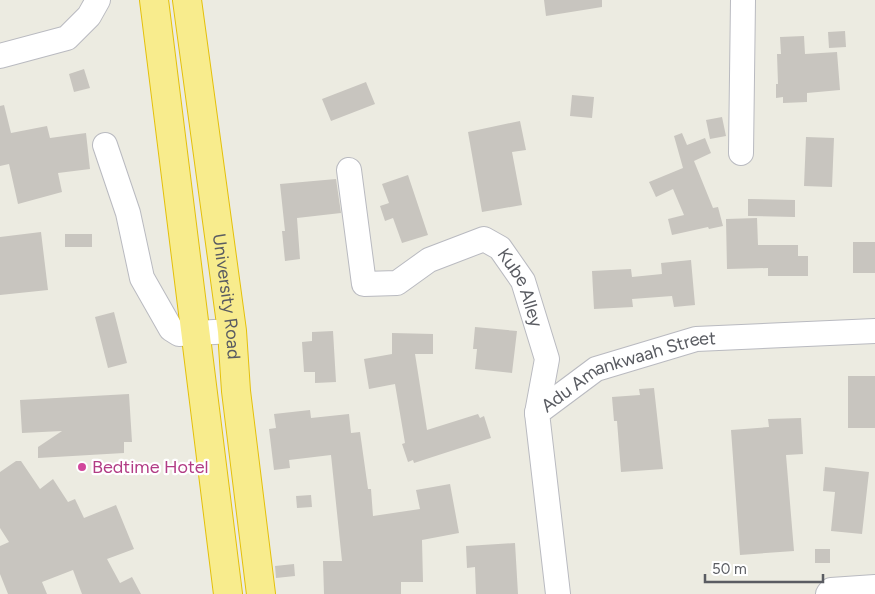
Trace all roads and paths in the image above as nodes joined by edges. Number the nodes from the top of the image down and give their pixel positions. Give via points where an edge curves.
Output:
1 (98, 0) edge
2 (154, 0) edge
3 (187, 0) edge
4 (743, 0) edge
5 (0, 56) edge
6 (105, 145) dead end
7 (741, 153) dead end
8 (349, 170) dead end
9 (232, 331) junction
10 (875, 331) edge
11 (196, 334) junction
12 (537, 413) junction
13 (875, 587) edge
14 (228, 594) edge
15 (261, 594) edge
16 (558, 594) edge
17 (828, 594) edge

1 - 5 street via 89,16 67,38
2 - 11 highway, University Road
3 - 9 highway, University Road
4 - 7 street
6 - 11 street via 128,213 142,278 174,333
8 - 12 street, Kube Alley via 364,284 397,282 429,260 484,239 500,248 524,282 547,359
9 - 11 street
9 - 15 highway, University Road via 236,391
10 - 12 street, Adu Amankwaah Street via 696,339 596,370
11 - 14 highway, University Road
12 - 16 street, Adu Amankwaah Street
13 - 17 street via 848,587 831,590

